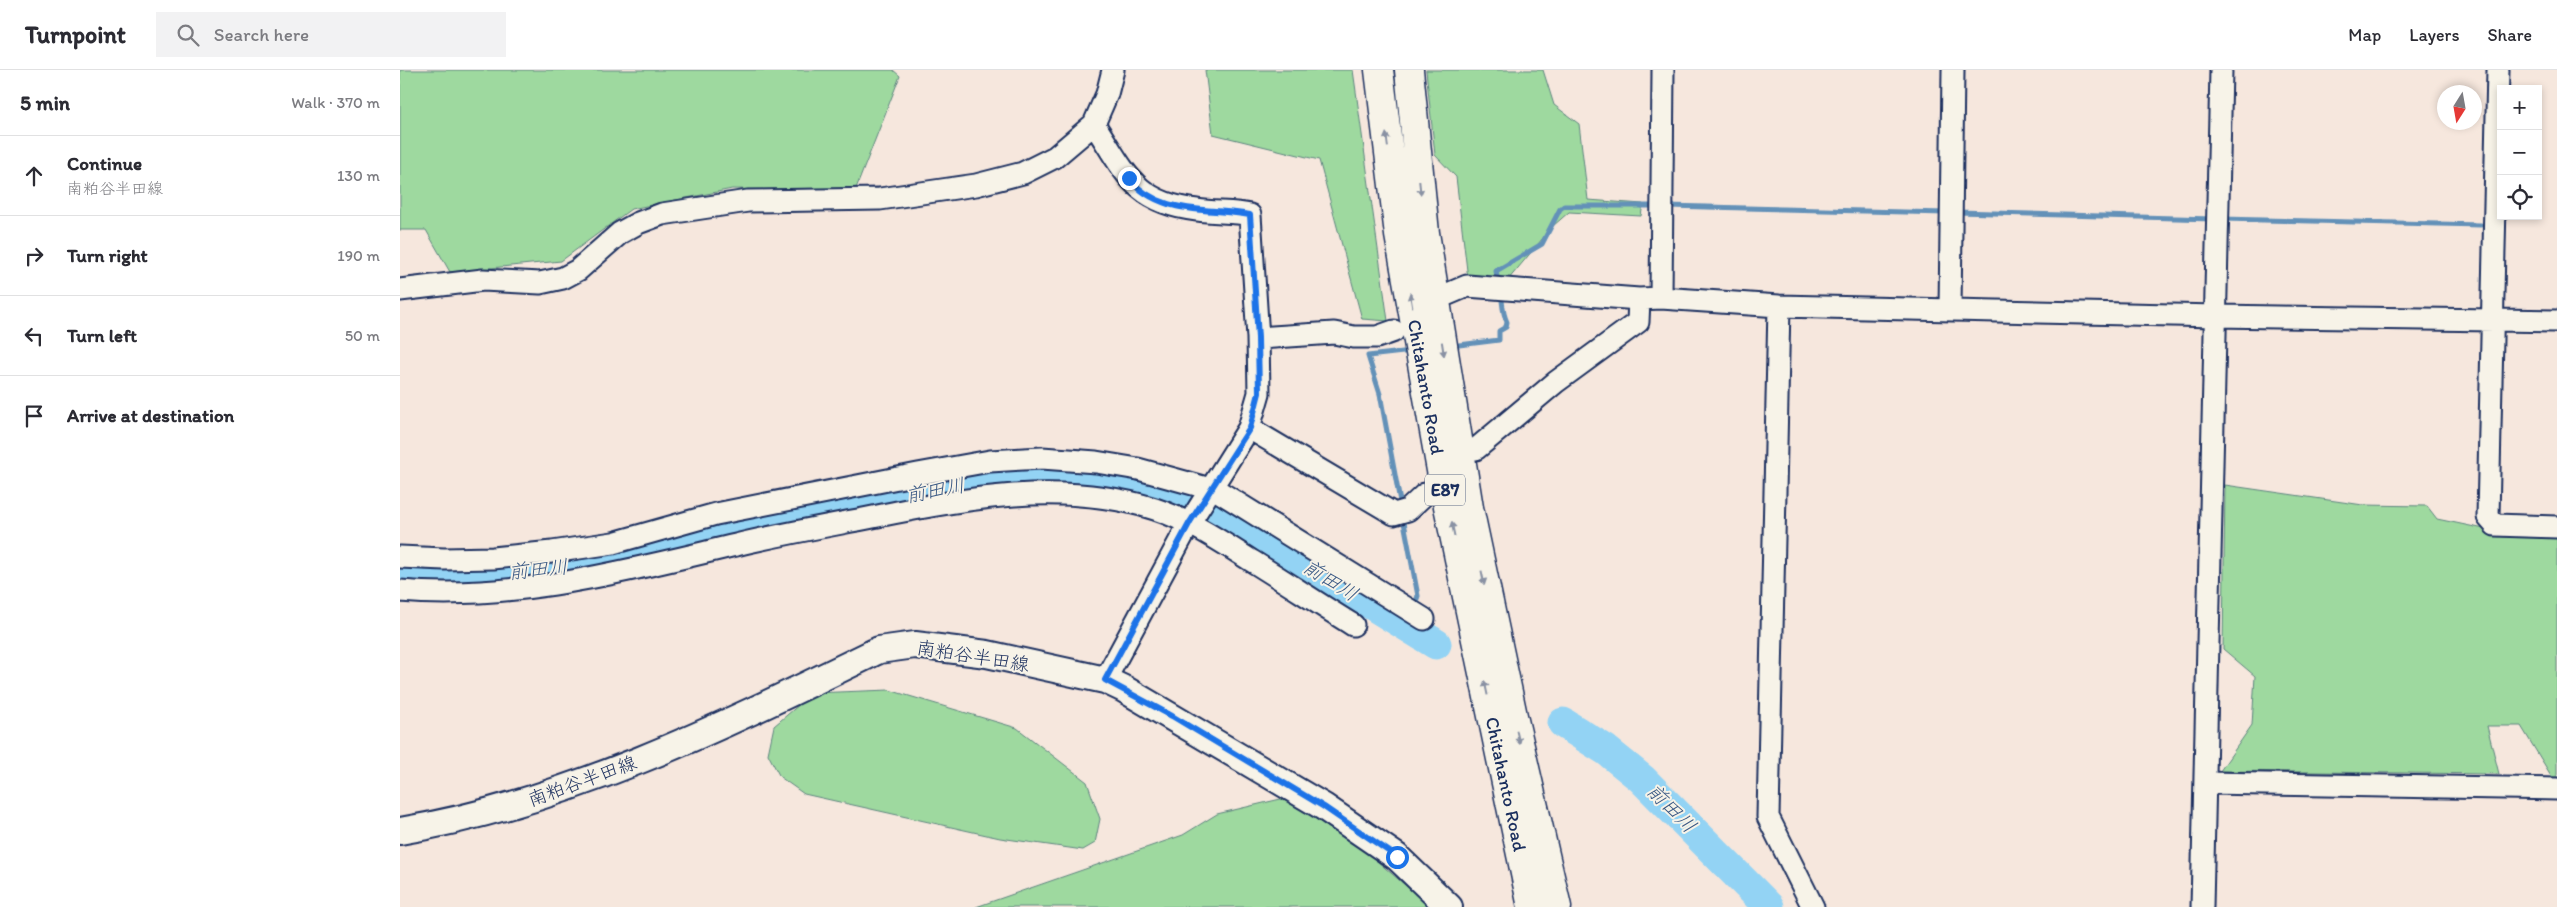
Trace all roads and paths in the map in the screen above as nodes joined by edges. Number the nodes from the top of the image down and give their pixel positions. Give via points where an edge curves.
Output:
1 (1113, 70) edge
2 (1379, 70) edge
3 (1409, 70) edge
4 (1663, 70) edge
5 (1952, 70) edge
6 (2221, 70) edge
7 (2498, 70) edge
8 (1094, 124) junction
9 (400, 290) edge
10 (1448, 294) dead end
11 (1660, 298) junction
12 (1640, 299) junction
13 (1779, 306) junction
14 (1950, 309) junction
15 (2217, 316) junction
16 (2493, 321) junction
17 (2557, 321) edge
18 (1394, 331) dead end
19 (1258, 338) junction
20 (1250, 428) junction
21 (1476, 449) dead end
22 (1210, 489) junction
23 (1425, 494) dead end
24 (1190, 522) junction
25 (2557, 527) edge
26 (400, 557) edge
27 (400, 591) edge
28 (1424, 618) dead end
29 (1353, 625) dead end
30 (1105, 680) junction
31 (2206, 782) junction
32 (2557, 790) edge
33 (400, 831) edge
34 (1449, 907) edge
35 (1532, 907) edge
36 (1557, 907) edge
37 (1813, 907) edge
38 (2202, 907) edge

1 - 8 street
35 -> 2 highway, Chitahanto Road / E87 via 1444,487 1399,235
3 -> 36 highway, Chitahanto Road / E87 via 1425,233 1469,508
4 - 11 street
5 - 14 street
6 - 15 street
7 - 16 street
8 - 9 street via 1048,161 1023,173 983,183 880,199 748,201 662,214 620,233 578,270 563,278 540,283 483,280
8 - 19 street via 1129,178 1143,193 1184,209 1250,215
10 - 12 street via 1467,286
11 - 12 street
11 - 13 street
12 - 21 street via 1638,322 1556,382
13 - 14 street
13 - 37 street via 1768,817
14 - 15 street
15 - 16 street
15 - 31 street
16 - 17 street
16 - 25 street via 2488,517 2495,526
18 - 19 street via 1377,337 1334,333
19 - 20 street via 1259,393
20 - 22 street
20 - 23 street via 1394,514 1408,510
22 - 24 street
22 - 26 street via 1138,469 1096,462 1042,458 990,461 716,514 596,545 493,558
22 - 28 street
24 - 27 street via 1153,508 1091,497 1004,495 934,504 566,584 502,591
24 - 29 street
24 - 30 street
30 - 33 main road, 南粕谷半田線 via 969,652 915,645 879,650 661,751 518,804
30 - 34 main road, 南粕谷半田線 via 1324,807 1397,857
31 - 32 street
31 - 38 street

